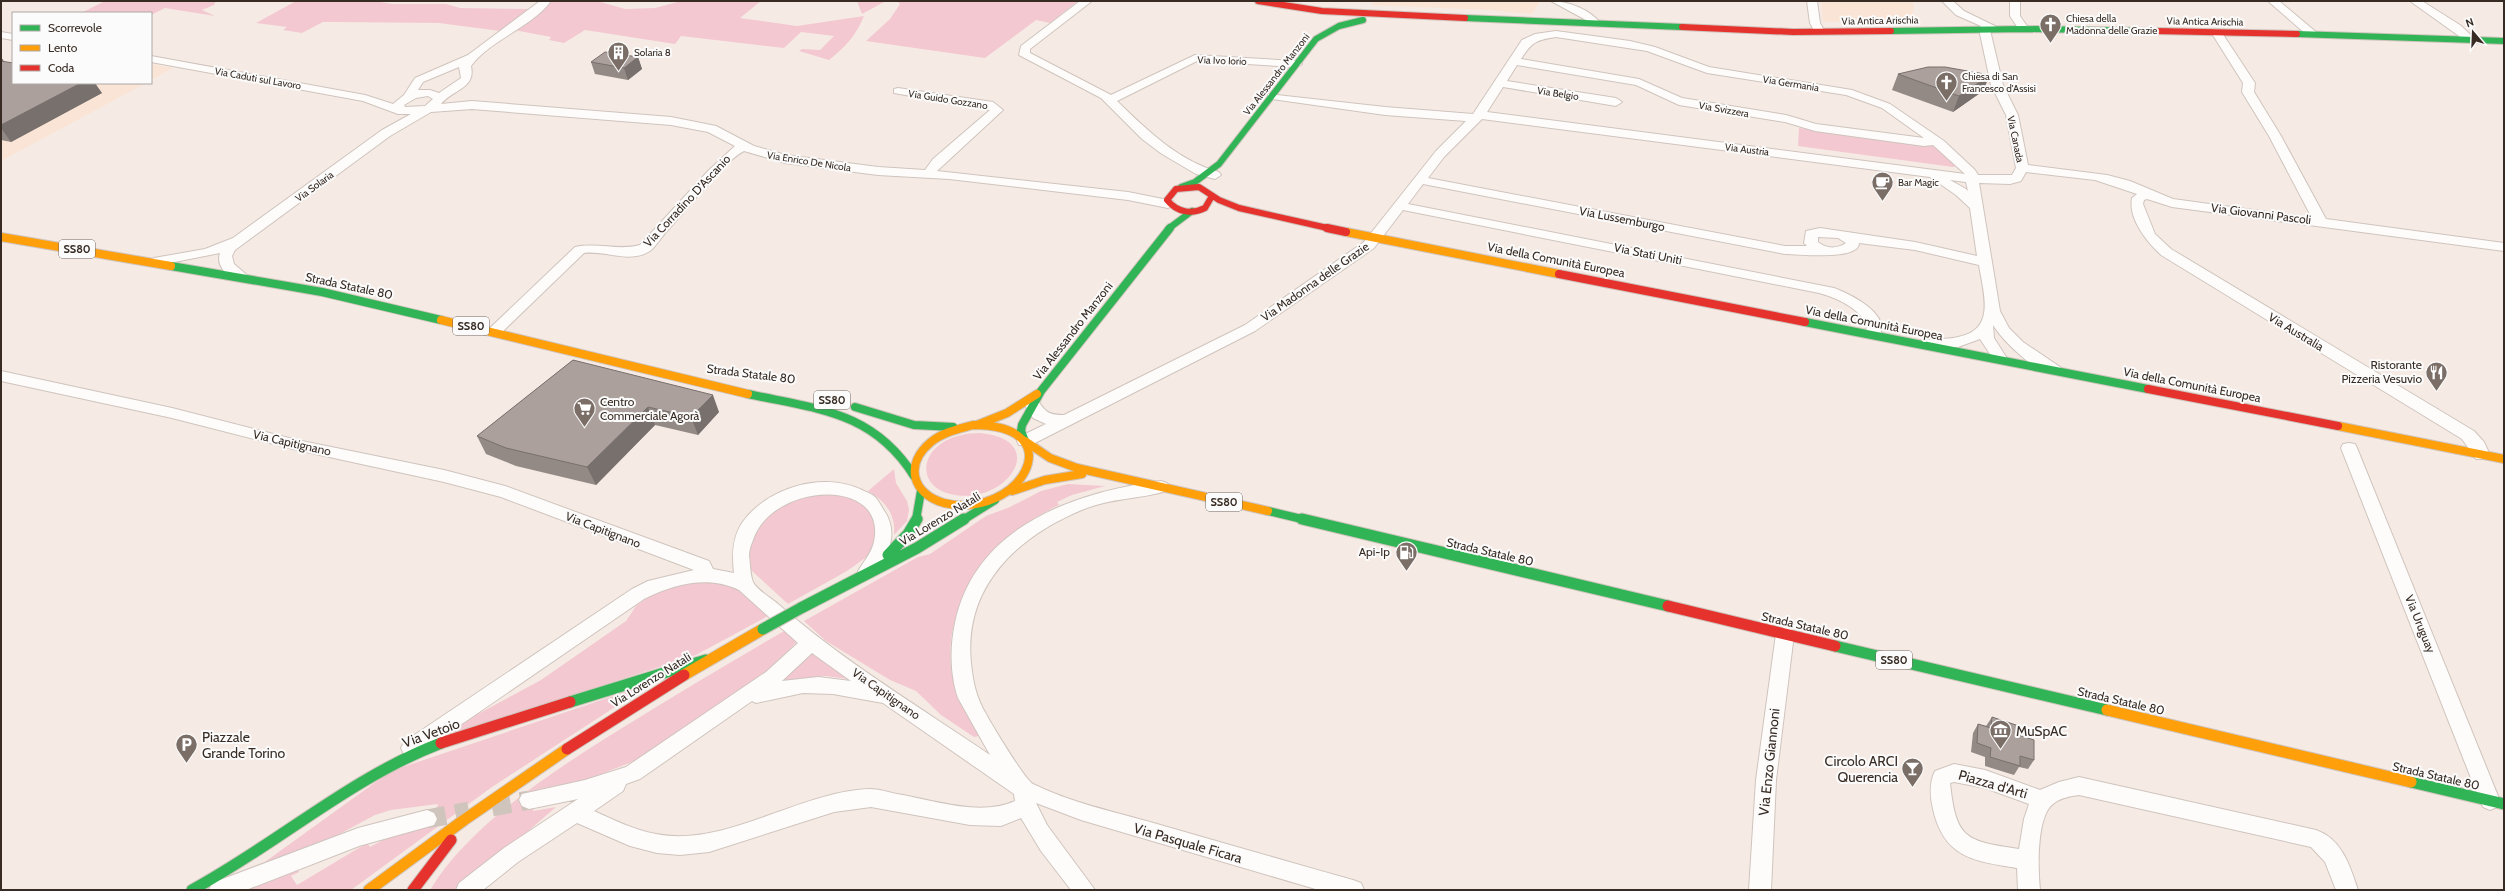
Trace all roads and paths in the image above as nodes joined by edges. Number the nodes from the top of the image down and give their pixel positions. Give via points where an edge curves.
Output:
1 (1087, 1) edge
2 (1258, 1) edge
3 (1556, 1) edge
4 (1812, 1) edge
5 (1947, 1) edge
6 (2015, 1) edge
7 (2272, 1) edge
8 (2415, 1) edge
9 (543, 4) edge
10 (1299, 8) junction
11 (1334, 13) junction
12 (1389, 16) junction
13 (1596, 24) junction
14 (1323, 25) junction
15 (1556, 29) junction
16 (1990, 29) junction
17 (2024, 29) junction
18 (1574, 30) junction
19 (1820, 32) junction
20 (2216, 32) junction
21 (2312, 34) junction
22 (1, 35) edge
23 (12, 37) edge
24 (2470, 39) junction
25 (2504, 41) edge
26 (472, 57) junction
27 (152, 59) edge
28 (1515, 61) junction
29 (1296, 64) junction
30 (445, 70) junction
31 (467, 73) junction
32 (1500, 83) junction
33 (898, 91) dead end
34 (1272, 96) junction
35 (365, 98) junction
36 (407, 98) junction
37 (439, 98) junction
38 (1110, 100) junction
39 (1616, 102) dead end
40 (472, 105) junction
41 (399, 109) junction
42 (426, 109) junction
43 (1477, 117) junction
44 (386, 133) junction
45 (1936, 141) junction
46 (744, 146) junction
47 (1924, 172) junction
48 (928, 174) junction
49 (1211, 174) junction
50 (2018, 174) junction
51 (1972, 178) junction
52 (1420, 180) junction
53 (1178, 189) junction
54 (1211, 194) junction
55 (2145, 194) junction
56 (1128, 196) junction
57 (1169, 204) junction
58 (1400, 206) junction
59 (1976, 207) junction
60 (1239, 208) junction
61 (1202, 209) junction
62 (1192, 211) junction
63 (2321, 222) junction
64 (1168, 229) junction
65 (1, 237) edge
66 (242, 238) junction
67 (1375, 238) junction
68 (1849, 242) junction
69 (2504, 247) edge
70 (1825, 251) junction
71 (154, 262) junction
72 (1985, 262) junction
73 (241, 276) junction
74 (1993, 311) junction
75 (1986, 327) junction
76 (495, 331) junction
77 (2004, 332) junction
78 (1873, 335) junction
79 (1918, 344) junction
80 (2001, 360) junction
81 (2054, 370) junction
82 (1, 376) edge
83 (688, 378) junction
84 (748, 384) dead end
85 (1041, 391) junction
86 (845, 404) dead end
87 (1034, 404) junction
88 (1070, 420) junction
89 (975, 425) junction
90 (1025, 441) junction
91 (2349, 448) dead end
92 (2482, 455) junction
93 (2504, 459) edge
94 (1101, 474) junction
95 (914, 476) junction
96 (1164, 487) junction
97 (921, 490) junction
98 (1009, 493) junction
99 (995, 500) junction
100 (705, 575) junction
101 (860, 576) junction
102 (745, 585) junction
103 (1785, 634) junction
104 (808, 641) junction
105 (706, 660) junction
106 (743, 699) junction
107 (898, 702) junction
108 (987, 731) junction
109 (968, 751) junction
110 (633, 773) junction
111 (370, 776) junction
112 (1025, 798) junction
113 (529, 800) tunnel mouth
114 (2042, 801) junction
115 (2497, 803) edge
116 (575, 812) junction
117 (472, 817) junction
118 (427, 820) tunnel mouth
119 (2027, 860) junction
120 (192, 890) edge
121 (220, 890) edge
122 (370, 890) edge
123 (413, 890) edge
124 (467, 890) edge
125 (1084, 890) edge
126 (1353, 890) edge
127 (1760, 890) edge
128 (2029, 890) edge
129 (2347, 890) edge

1 - 38 street via 1025,48 1024,53
2 - 10 main road
3 - 13 street via 1590,18
4 - 19 street via 1815,23
5 - 16 street via 1960,13
6 - 17 street via 2015,16
7 - 21 street
8 - 24 street
9 - 26 street
10 - 11 main road
10 - 14 main road via 1314,14
11 - 12 main road
11 - 14 main road via 1337,17 1336,23
12 - 14 main road, Via Alessandro Manzoni
12 - 15 main road
13 - 18 main road, Via Antica Arischia
13 - 19 main road, Via Antica Arischia
14 - 29 main road, Via Alessandro Manzoni via 1316,39
15 - 18 street, Via Germania
15 - 28 street, Via Madonna delle Grazie via 1531,39 1520,50
16 - 17 main road, Via Antica Arischia
16 - 19 main road, Via Antica Arischia
16 - 50 street, Via Canada via 1997,85 2012,115
17 - 20 main road, Via Antica Arischia
18 - 45 street, Via Germania via 1644,47 1707,70 1859,94 1886,106
20 - 21 main road, Via Antica Arischia
20 - 63 street via 2249,83 2248,92
21 - 24 main road, Via Antica Arischia
22 - 23 street
24 - 25 main road, Via Antica Arischia
26 - 30 street
26 - 31 street via 465,66
27 - 35 street, Via Caduti sul Lavoro
28 - 32 street, Via Madonna delle Grazie
28 - 45 street, Via Svizzera via 1633,81 1680,101 1786,119 1815,127 1924,142
29 - 34 main road, Via Alessandro Manzoni
29 - 38 street, Via Ivo Iorio via 1195,58
30 - 31 street
30 - 36 street via 419,80
31 - 37 street via 464,82
32 - 39 street, Via Belgio
32 - 43 street, Via Madonna delle Grazie
33 - 48 street, Via Guido Gozzano via 993,106 997,110 935,163
34 - 43 street, Via Austria via 1385,111
34 - 49 main road, Via Alessandro Manzoni
35 - 36 street, Via Caduti sul Lavoro
35 - 41 street, Via Caduti sul Lavoro
36 - 37 street, Via Caduti sul Lavoro via 429,93
36 - 41 street, Via Solaria via 398,104
37 - 40 street, Via Enrico De Nicola
37 - 42 street, Via Solaria via 436,104
38 - 49 street via 1146,136 1166,151
40 - 42 street, Via Enrico De Nicola
40 - 46 street, Via Enrico De Nicola via 678,122 717,131
41 - 42 street, Via Caduti sul Lavoro via 408,112
41 - 44 street, Via Solaria via 398,119
42 - 44 street, Via Solaria
43 - 47 street, Via Austria
43 - 52 street, Via Madonna delle Grazie
44 - 66 street, Via Solaria
45 - 51 street, Via Germania via 1966,166
46 - 48 street, Via Enrico De Nicola via 785,159 894,173
46 - 76 street, Via Corradino D'Ascanio via 734,151 645,248 628,253 593,248 580,250
47 - 51 street, Via Austria
47 - 59 street via 1950,185
48 - 56 street, Via Enrico De Nicola
49 - 53 main road
49 - 54 main road, Via Alessandro Manzoni
50 - 51 street, Via Austria
50 - 55 street, Via Giovanni Pascoli via 2103,177 2129,185
51 - 59 street, Via Germania
52 - 58 street, Via Madonna delle Grazie
52 - 70 street, Via Lussemburgo via 1786,250
53 - 54 main road, Via della Comunità Europea via 1198,187
53 - 56 street, Via Enrico De Nicola
53 - 57 main road via 1167,196
54 - 60 main road, Via della Comunità Europea
54 - 61 main road via 1210,203
55 - 63 street, Via Giovanni Pascoli via 2172,203
55 - 92 street, Via Australia via 2138,198 2137,204 2149,236 2166,252 2468,435
56 - 57 street, Via Enrico De Nicola
57 - 62 main road via 1178,210
57 - 64 main road
58 - 67 street, Via Madonna delle Grazie
58 - 78 street, Via Stati Uniti via 1822,289 1866,312 1874,324
59 - 72 street, Via Germania
60 - 61 main road, Via della Comunità Europea
60 - 67 main road, Via della Comunità Europea
61 - 62 main road, Via della Comunità Europea
62 - 64 main road, Via Alessandro Manzoni
63 - 69 street, Via Giovanni Pascoli
64 - 85 main road, Via Alessandro Manzoni
65 - 71 main road, Strada Statale 80 / SS80
66 - 71 street, Via Solaria via 208,253
66 - 73 street, Via Solaria via 228,251 225,259 228,268
67 - 78 main road, Via della Comunità Europea
67 - 88 street, Via Madonna delle Grazie via 1361,251 1250,328
68 - 70 street, Via Lussemburgo via 1836,251
68 - 70 street, Via Lussemburgo via 1813,232 1811,243
68 - 72 street, Via Lussemburgo via 1871,241 1915,246
71 - 73 main road, Strada Statale 80 / SS80
72 - 74 street, Via Germania
73 - 76 main road, Strada Statale 80 / SS80
74 - 75 street
74 - 77 street, Via Germania
75 - 79 street via 1977,336 1967,340
75 - 80 street via 1987,338
76 - 83 main road, Strada Statale 80 / SS80
77 - 80 street, Via Germania via 2006,345
77 - 81 street, Via Germania via 2021,349
78 - 79 main road, Via della Comunità Europea
79 - 80 main road, Via della Comunità Europea
80 - 81 main road, Via della Comunità Europea
81 - 92 main road, Via della Comunità Europea
82 - 100 street, Via Capitignano via 172,413 505,492 655,550 696,562 703,566
83 - 84 main road, Strada Statale 80 / SS80
83 - 95 main road, Strada Statale 80 / SS80 via 833,414 867,425 884,435 899,449
85 - 87 main road, Via Alessandro Manzoni
85 - 89 main road, Via Alessandro Manzoni via 1015,409
86 - 89 main road, SS80 via 920,426 942,428
87 - 88 street via 1040,417 1054,421
87 - 90 main road, Via Alessandro Manzoni via 1021,428
88 - 90 street, Via Madonna delle Grazie
89 - 90 main road, SS80 via 1006,429
89 - 95 main road, SS80 via 951,430 930,442 916,458
90 - 94 main road, Strada Statale 80 / SS80 via 1035,452 1053,462
90 - 98 main road, SS80 via 1031,454 1030,469
91 - 115 street, Via Uruguay
92 - 93 main road, Via della Comunità Europea
94 - 96 main road, Strada Statale 80 / SS80
94 - 98 main road, Strada Statale 80 / SS80 via 1061,477
95 - 97 main road, SS80
96 - 103 main road, Strada Statale 80 / SS80
96 - 108 street via 1106,495 1063,509 1030,529 992,564 973,592 967,607 959,636 958,652 965,690
97 - 99 main road, SS80 via 934,500 952,505 975,505
97 - 101 main road, Via Lorenzo Natali via 920,516 914,529 894,550
98 - 99 main road, SS80
99 - 101 main road, Via Lorenzo Natali via 917,548
100 - 102 street, Via Capitignano via 730,578
100 - 111 street via 670,580 638,594
101 - 102 street via 876,559 884,537 884,527 877,509 860,495 848,490 819,488 785,497 759,513 749,524 743,536 739,562
101 - 105 main road, Via Lorenzo Natali, bridge
102 - 104 street, Via Capitignano
103 - 115 main road, Strada Statale 80 / SS80
103 - 127 street, Via Enzo Giannoni via 1766,780
104 - 106 street via 804,650
104 - 107 street, Via Capitignano
105 - 111 main road, Via Vetoio via 420,750
105 - 117 main road, Via Lorenzo Natali via 580,739
106 - 107 street via 774,689 803,684 829,684 854,687
106 - 110 street
107 - 109 street, Via Capitignano
108 - 109 street via 984,748
108 - 112 street
109 - 112 street, Via Capitignano
110 - 113 street via 585,789
110 - 116 street
111 - 120 main road, Via Vetoio via 252,856
112 - 116 street via 1002,816 970,816 871,798 834,803 709,843 680,846 657,844 630,837
112 - 125 street, Via Capitignano via 1055,852
112 - 126 street, Via Pasquale Ficara via 1081,811
114 - 119 street
114 - 119 street, Piazza d'Arti via 2029,793 1963,773 1947,774 1940,782 1943,818 1961,844 1975,851
114 - 129 street via 2066,788 2090,786 2316,839 2331,851 2338,861
116 - 124 street via 511,855
117 - 122 main road, Via Lorenzo Natali
117 - 123 main road, Via Lorenzo Natali
118 - 121 street via 352,839
119 - 128 street

